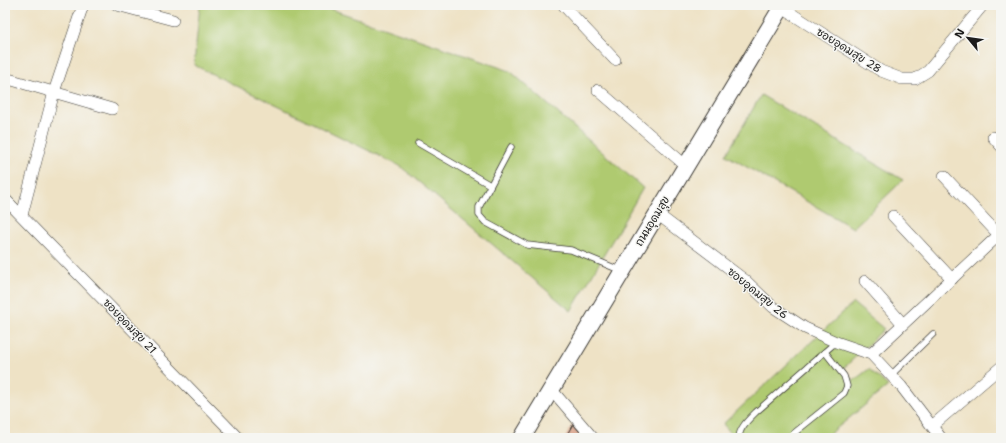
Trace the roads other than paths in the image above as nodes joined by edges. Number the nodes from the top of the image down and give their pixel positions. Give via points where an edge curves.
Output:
1 (82, 5) edge
2 (117, 5) edge
3 (563, 5) edge
4 (983, 5) edge
5 (782, 6) edge
6 (173, 20) dead end
7 (615, 60) dead end
8 (5, 78) edge
9 (598, 90) dead end
10 (54, 92) junction
11 (112, 109) dead end
12 (993, 137) dead end
13 (418, 143) dead end
14 (1001, 146) edge
15 (511, 147) dead end
16 (685, 165) junction
17 (944, 176) dead end
18 (490, 185) junction
19 (5, 199) edge
20 (656, 213) junction
21 (22, 215) junction
22 (893, 216) dead end
23 (1000, 234) edge
24 (622, 271) junction
25 (952, 279) junction
26 (865, 281) dead end
27 (903, 324) junction
28 (933, 334) dead end
29 (836, 342) junction
30 (825, 352) junction
31 (871, 354) junction
32 (1001, 367) edge
33 (891, 375) junction
34 (552, 389) junction
35 (936, 432) edge
36 (238, 438) edge
37 (522, 438) edge
38 (593, 438) edge
39 (739, 438) edge
40 (788, 438) edge
41 (927, 438) edge

1 - 10 street
2 - 6 street
3 - 7 street
4 - 5 street, ซอยอุดมสุข 28 via 928,71 915,79 902,79 882,71
5 - 16 main road, ถนนอุดมสุข
8 - 10 street
9 - 16 street
10 - 11 street
10 - 21 street
12 - 14 street
13 - 18 lane
15 - 18 lane
16 - 20 main road, ถนนอุดมสุข
17 - 23 street
18 - 24 lane via 479,207 480,215 485,222 527,245 572,250
19 - 21 street, ซอยอุดมสุข 21
20 - 24 main road, ถนนอุดมสุข
20 - 29 street, ซอยอุดมสุข 26 via 746,282 773,307 805,328
21 - 36 street, ซอยอุดมสุข 21
22 - 25 street
23 - 25 street
24 - 34 main road, ถนนอุดมสุข
25 - 27 street
26 - 27 street
27 - 31 street
28 - 33 lane
29 - 30 lane
29 - 31 street, ซอยอุดมสุข 26
30 - 39 lane via 756,412 739,433
30 - 40 lane via 844,376 847,386 844,393
31 - 33 street, ซอยอุดมสุข 26
32 - 35 street
33 - 35 street, ซอยอุดมสุข 26
34 - 37 main road, ถนนอุดมสุข
34 - 38 street
35 - 41 street

